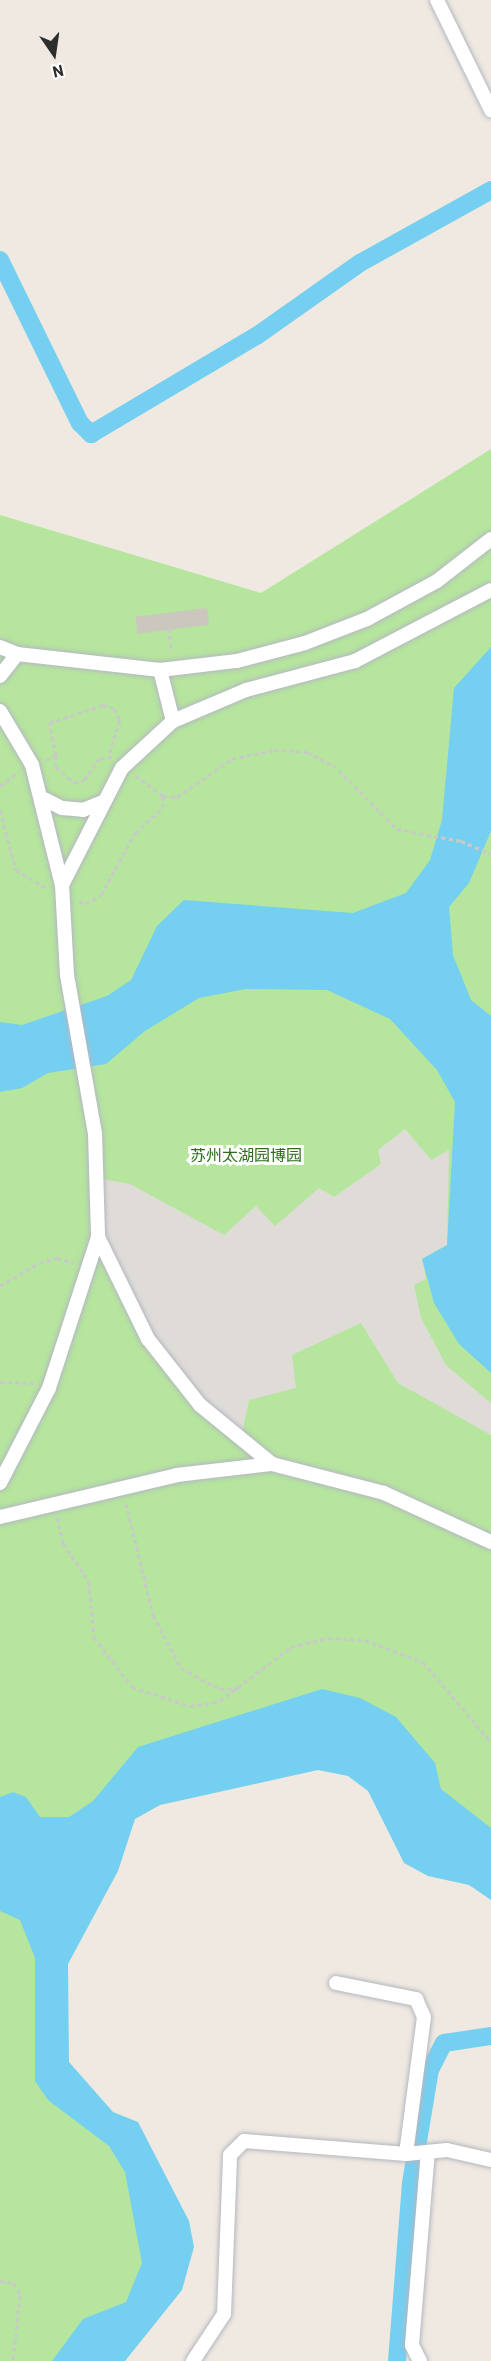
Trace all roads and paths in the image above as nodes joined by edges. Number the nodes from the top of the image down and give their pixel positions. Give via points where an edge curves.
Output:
1 (437, 0) edge
2 (491, 110) edge
3 (491, 539) edge
4 (491, 590) edge
5 (170, 628) dead end
6 (0, 646) edge
7 (17, 654) junction
8 (160, 670) junction
9 (0, 676) edge
10 (0, 711) edge
11 (173, 721) junction
12 (109, 753) junction
13 (56, 755) junction
14 (32, 765) junction
15 (122, 768) junction
16 (0, 786) edge
17 (163, 796) junction
18 (44, 799) junction
19 (103, 802) junction
20 (0, 810) edge
21 (491, 854) edge
22 (62, 890) junction
23 (98, 1237) junction
24 (87, 1267) junction
25 (0, 1286) edge
26 (0, 1382) edge
27 (49, 1388) junction
28 (272, 1464) junction
29 (0, 1484) edge
30 (123, 1487) junction
31 (52, 1501) junction
32 (0, 1517) edge
33 (491, 1542) edge
34 (239, 1688) junction
35 (491, 1742) edge
36 (336, 1983) dead end
37 (428, 2152) junction
38 (406, 2154) junction
39 (491, 2160) edge
40 (0, 2282) edge
41 (13, 2361) edge
42 (193, 2361) edge
43 (420, 2361) edge

1 - 2 street
3 - 8 street via 437,580 367,619 237,661
4 - 11 street via 355,661 246,690
5 - 8 path via 172,659
6 - 7 street
7 - 8 street
7 - 9 street
8 - 11 street
10 - 14 street
11 - 15 street
12 - 13 path via 74,783 56,766
12 - 13 path via 120,720 114,708 103,705 50,723
12 - 15 path
13 - 14 path
14 - 16 path
14 - 18 street
15 - 17 path
15 - 19 street
17 - 21 path via 177,797 232,759 274,750 307,752 333,765 397,829 461,841
17 - 22 path via 163,808 135,833 101,895 86,904
18 - 19 street via 72,809
18 - 22 street
19 - 22 street
20 - 22 path via 16,870
22 - 23 street via 67,975 95,1133
23 - 24 street
23 - 28 street via 148,1339 200,1405
24 - 25 path via 57,1258
24 - 27 street
26 - 27 path via 26,1379
27 - 29 street
28 - 30 street
28 - 33 street via 384,1492
30 - 31 street
30 - 34 path via 153,1615 181,1668 220,1689
31 - 32 street
31 - 34 path via 63,1543 89,1582 94,1637 132,1687 190,1706 220,1701
34 - 35 path via 291,1647 328,1638 365,1640 423,1662
36 - 38 street via 416,1999 424,2017
37 - 38 street
37 - 39 street via 447,2150
37 - 43 street via 412,2345
38 - 42 street via 244,2140 230,2154 224,2314
40 - 41 path via 14,2283 20,2295

